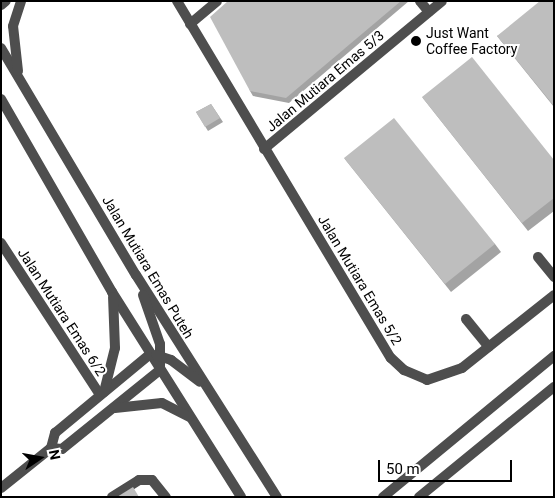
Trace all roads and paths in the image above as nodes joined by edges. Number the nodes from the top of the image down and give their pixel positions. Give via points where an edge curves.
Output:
1 (6, 1) edge
2 (20, 1) edge
3 (177, 1) edge
4 (217, 1) edge
5 (420, 1) edge
6 (442, 1) edge
7 (1, 5) edge
8 (429, 12) junction
9 (190, 24) junction
10 (1, 48) edge
11 (19, 78) junction
12 (1, 99) edge
13 (264, 149) junction
14 (1, 243) edge
15 (538, 257) dead end
16 (136, 276) junction
17 (554, 277) edge
18 (112, 292) junction
19 (554, 294) edge
20 (466, 319) dead end
21 (488, 347) junction
22 (155, 355) junction
23 (554, 356) edge
24 (160, 370) junction
25 (206, 386) junction
26 (554, 387) edge
27 (102, 394) junction
28 (115, 408) junction
29 (190, 418) junction
30 (50, 448) junction
31 (1, 488) edge
32 (112, 497) edge
33 (166, 497) edge
34 (241, 497) edge
35 (277, 497) edge
36 (382, 497) edge
37 (419, 497) edge

1 - 7 street
2 - 11 street via 13,26
3 - 9 street, Jalan Mutiara Emas 5/3
4 - 9 street
5 - 8 street
6 - 8 street, Jalan Mutiara Emas 5/3
8 - 13 street, Jalan Mutiara Emas 5/3
9 - 13 street, Jalan Mutiara Emas 5/3
10 - 11 street, Jalan Mutiara Emas Puteh
11 - 16 street, Jalan Mutiara Emas Puteh
12 - 18 street
13 - 21 street, Jalan Mutiara Emas 5/2 via 391,358 404,370 418,380 445,376
14 - 27 street, Jalan Mutiara Emas 6/2
15 - 17 street
16 - 22 street
16 - 25 street, Jalan Mutiara Emas Puteh
18 - 22 street
18 - 27 street via 116,331
19 - 21 street, Jalan Mutiara Emas 5/2
20 - 21 street
22 - 24 street
22 - 25 street
22 - 27 street
23 - 36 street
24 - 28 street
24 - 29 street
25 - 35 street, Jalan Mutiara Emas Puteh
26 - 37 street
27 - 30 street via 55,433
28 - 29 street via 162,403
28 - 30 street via 62,449
29 - 34 street
30 - 31 street
32 - 33 street via 140,480 152,480

